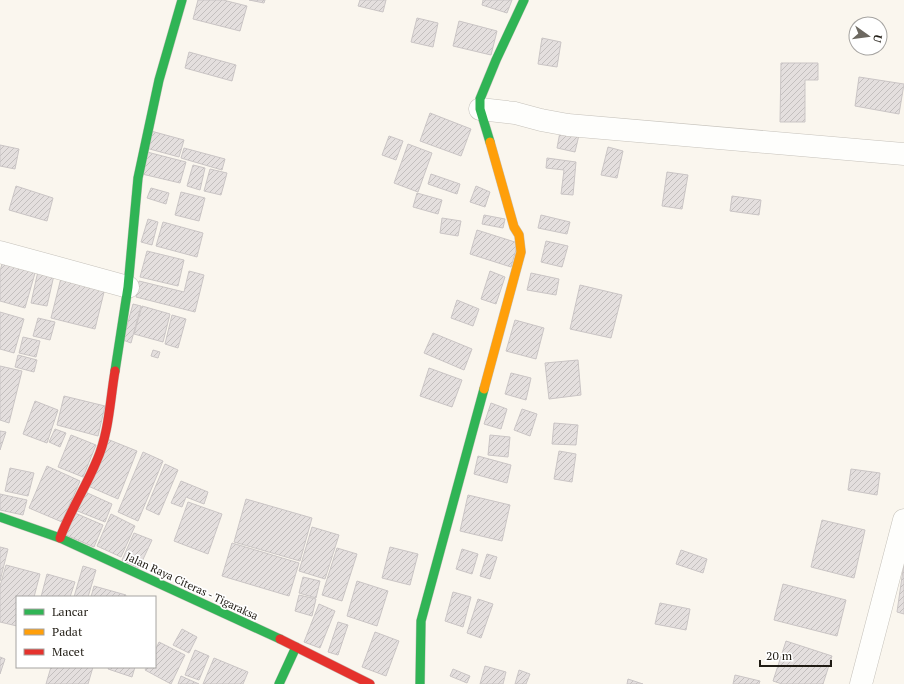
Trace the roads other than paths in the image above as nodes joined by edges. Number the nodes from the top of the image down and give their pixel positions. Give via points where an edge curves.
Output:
1 (182, 0) edge
2 (524, 0) edge
3 (480, 109) junction
4 (904, 154) edge
5 (0, 252) edge
6 (128, 287) junction
7 (0, 517) edge
8 (904, 520) edge
9 (60, 538) junction
10 (296, 647) junction
11 (278, 684) edge
12 (370, 684) edge
13 (420, 684) edge
14 (861, 684) edge

1 - 6 street via 159,80 138,178
2 - 3 street via 480,99
3 - 4 street via 516,113 568,126
3 - 13 street via 514,227 519,235 521,252 421,621
5 - 6 street
6 - 9 street via 105,435 97,460
7 - 9 street, Jalan Raya Citeras - Tigaraksa
8 - 14 street
9 - 10 street, Jalan Raya Citeras - Tigaraksa
10 - 11 street
10 - 12 street, Jalan Raya Citeras - Tigaraksa

